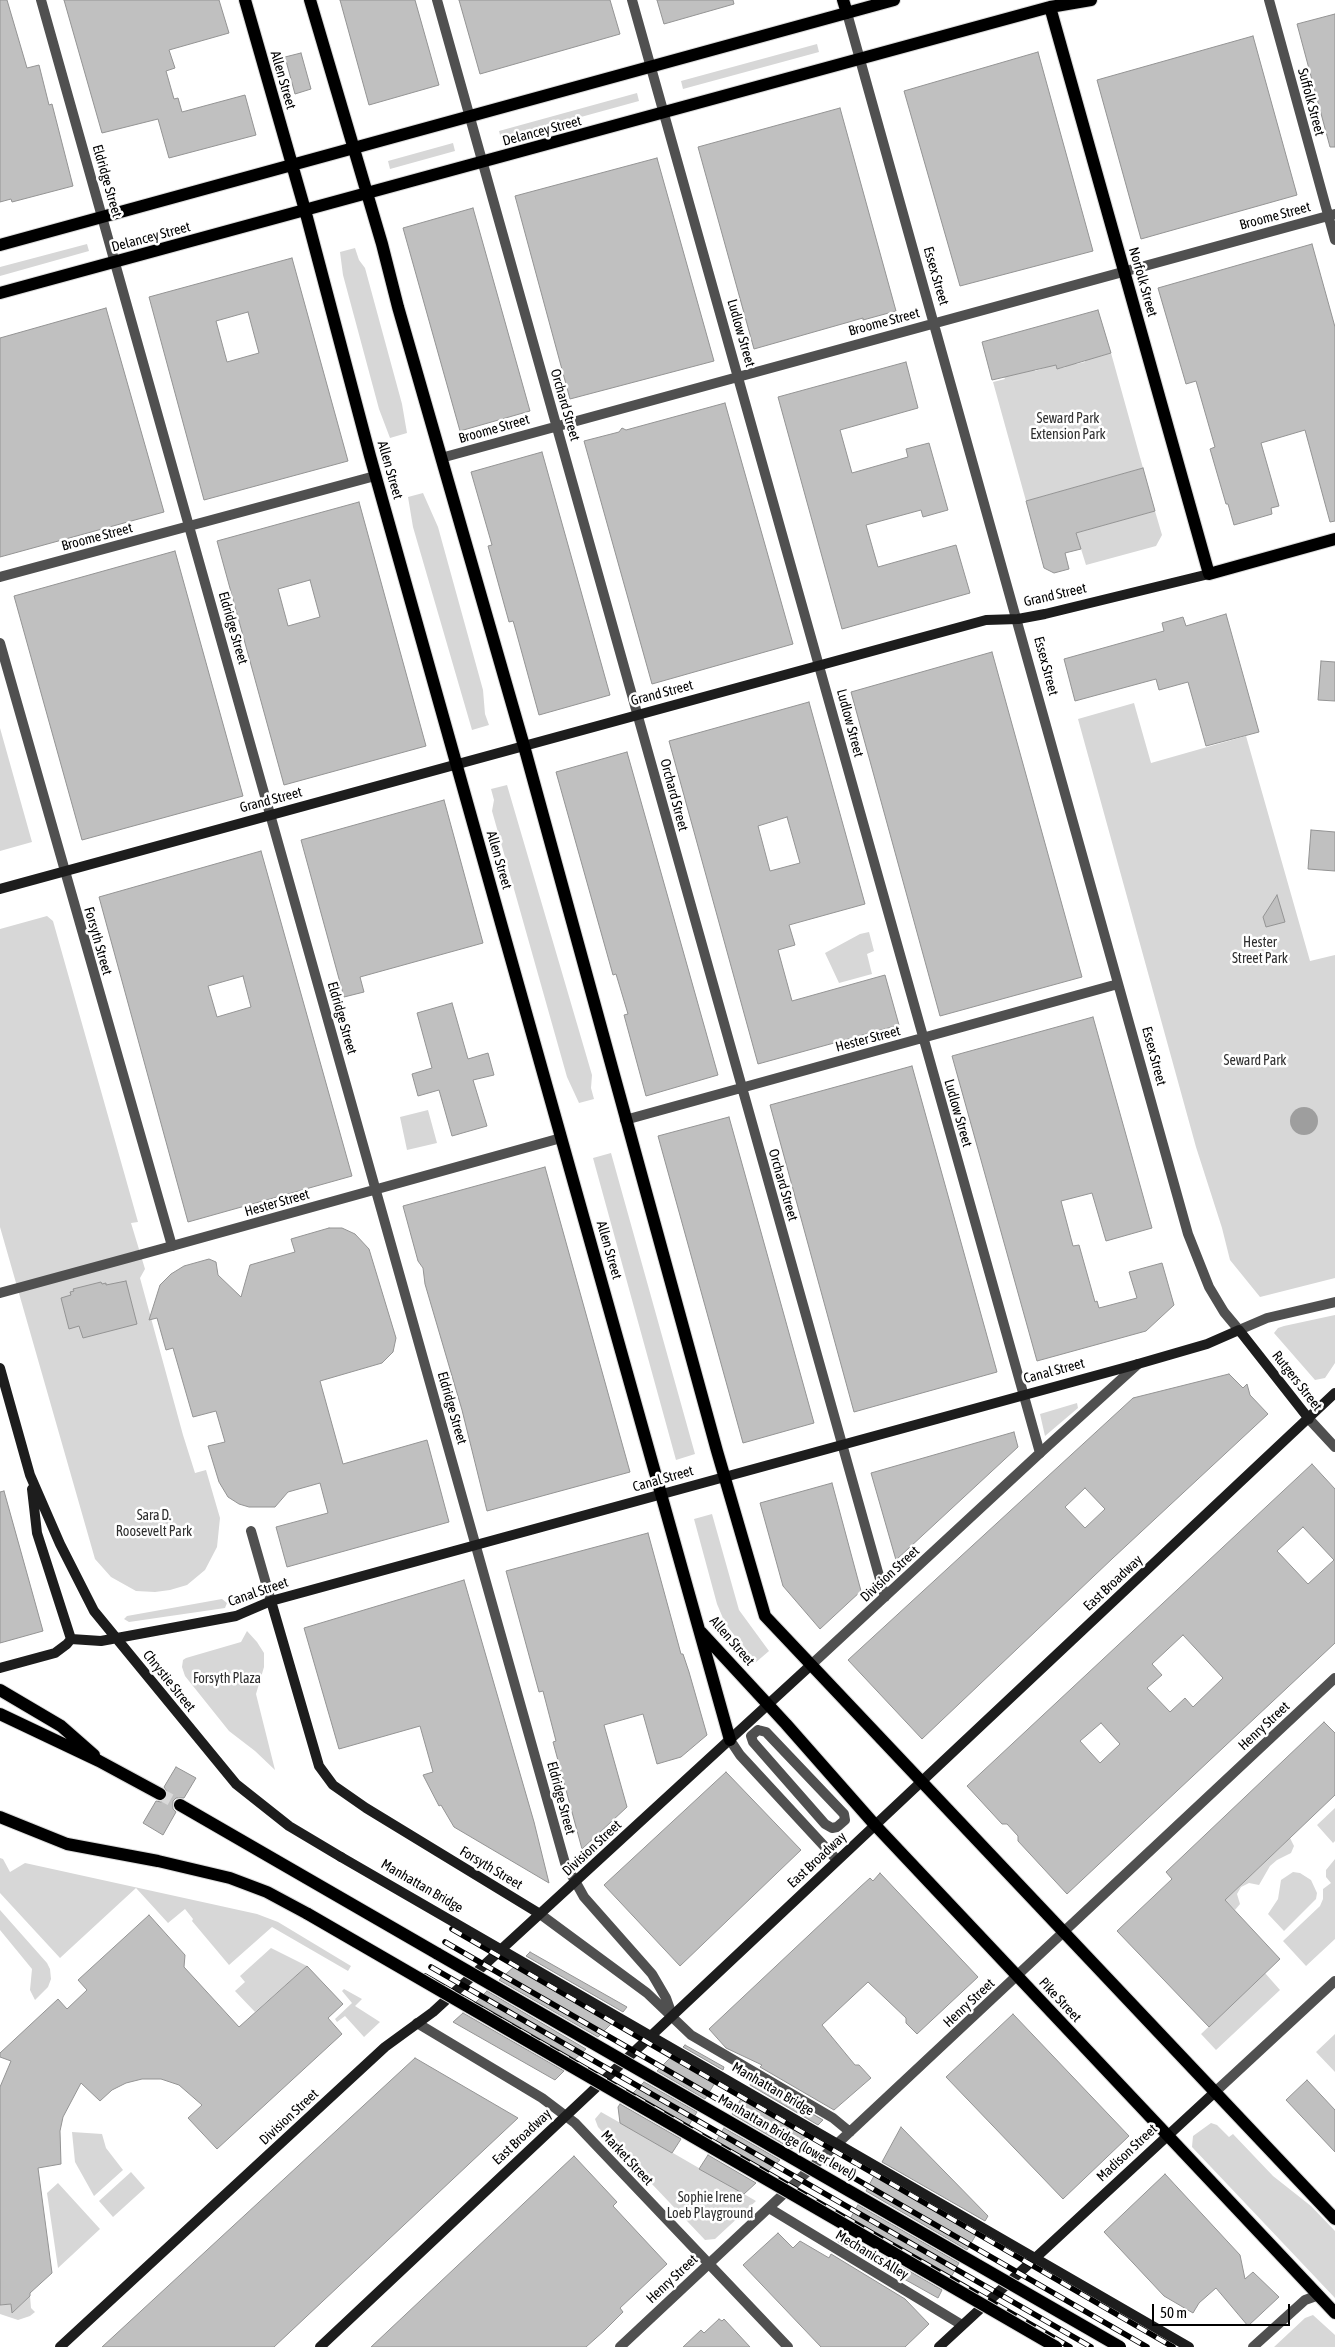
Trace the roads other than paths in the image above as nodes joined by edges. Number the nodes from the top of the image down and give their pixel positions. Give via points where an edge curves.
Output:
1 (42, 0) edge
2 (245, 0) edge
3 (310, 0) edge
4 (437, 0) edge
5 (632, 0) edge
6 (844, 0) edge
7 (894, 0) edge
8 (1092, 0) edge
9 (1269, 0) edge
10 (1049, 4) edge
11 (847, 13) junction
12 (860, 60) junction
13 (651, 67) junction
14 (664, 113) junction
15 (468, 116) junction
16 (354, 148) junction
17 (481, 163) junction
18 (292, 166) junction
19 (367, 194) junction
20 (305, 210) junction
21 (1332, 215) edge
22 (103, 217) junction
23 (1335, 240) edge
24 (0, 245) edge
25 (115, 262) junction
26 (1125, 271) junction
27 (0, 293) edge
28 (934, 323) junction
29 (739, 376) junction
30 (556, 426) junction
31 (441, 458) junction
32 (375, 476) junction
33 (190, 526) junction
34 (1335, 539) edge
35 (1209, 574) junction
36 (0, 577) edge
37 (1018, 619) junction
38 (0, 643) edge
39 (820, 665) junction
40 (638, 715) junction
41 (524, 746) junction
42 (456, 765) junction
43 (271, 815) junction
44 (64, 872) junction
45 (0, 889) edge
46 (1118, 984) junction
47 (923, 1038) junction
48 (741, 1088) junction
49 (625, 1120) junction
50 (562, 1138) junction
51 (376, 1189) junction
52 (172, 1246) junction
53 (0, 1293) edge
54 (1335, 1302) edge
55 (1239, 1330) junction
56 (1138, 1364) junction
57 (0, 1368) edge
58 (1025, 1394) junction
59 (1335, 1394) edge
60 (1309, 1419) junction
61 (842, 1445) junction
62 (1335, 1447) edge
63 (1040, 1453) junction
64 (30, 1476) junction
65 (724, 1478) junction
66 (662, 1496) junction
67 (251, 1531) dead end
68 (477, 1546) junction
69 (884, 1597) junction
70 (271, 1601) junction
71 (699, 1630) junction
72 (117, 1638) junction
73 (71, 1639) junction
74 (811, 1665) junction
75 (0, 1668) edge
76 (1335, 1678) edge
77 (0, 1690) edge
78 (768, 1704) junction
79 (0, 1714) edge
80 (751, 1739) joint
81 (730, 1740) junction
82 (99, 1761) junction
83 (921, 1781) junction
84 (160, 1794) tunnel mouth
85 (180, 1806) tunnel mouth
86 (1, 1818) edge
87 (875, 1825) junction
88 (341, 1857) joint
89 (837, 1860) junction
90 (574, 1883) junction
91 (540, 1914) junction
92 (1065, 1932) junction
93 (1018, 1977) junction
94 (1335, 1981) edge
95 (672, 2015) junction
96 (417, 2024) junction
97 (1215, 2092) junction
98 (565, 2116) junction
99 (850, 2132) junction
100 (1167, 2134) junction
101 (769, 2208) junction
102 (1335, 2219) edge
103 (709, 2264) junction
104 (1318, 2296) junction
105 (1335, 2313) edge
106 (962, 2325) junction
107 (60, 2347) edge
108 (320, 2347) edge
109 (620, 2347) edge
110 (788, 2347) edge
111 (939, 2347) edge
112 (1056, 2347) edge
113 (1120, 2347) edge
114 (1189, 2347) edge
115 (1253, 2347) edge

1 - 22 street, Eldridge Street
2 - 18 main road, Allen Street
3 - 16 main road
4 - 15 street, Orchard Street
5 - 13 street, Ludlow Street
6 - 11 main road, Essex Street
7 - 11 main road
8 - 10 main road, Delancey Street
9 - 21 street, Suffolk Street
10 - 12 main road, Delancey Street
10 - 26 main road, Norfolk Street
11 - 12 street, Essex Street
11 - 13 main road
12 - 14 main road, Delancey Street
12 - 28 street, Essex Street
13 - 14 street, Ludlow Street
13 - 15 main road
14 - 17 main road, Delancey Street
14 - 29 street, Ludlow Street
15 - 16 main road
15 - 17 street, Orchard Street
16 - 18 main road
16 - 19 main road
17 - 19 main road, Delancey Street
17 - 30 street, Orchard Street
18 - 20 main road, Allen Street
18 - 22 main road
19 - 20 main road, Delancey Street
19 - 31 main road
20 - 25 main road, Delancey Street
20 - 32 main road, Allen Street
21 - 23 street, Suffolk Street
21 - 26 street, Broome Street
22 - 24 main road
22 - 25 street, Eldridge Street
25 - 27 main road, Delancey Street
25 - 33 street, Eldridge Street
26 - 28 street, Broome Street
26 - 35 main road, Norfolk Street
28 - 29 street, Broome Street
28 - 37 street, Essex Street
29 - 30 street, Broome Street
29 - 39 street, Ludlow Street
30 - 31 street, Broome Street
30 - 40 street, Orchard Street
31 - 41 main road
32 - 33 street, Broome Street
32 - 42 main road, Allen Street
33 - 36 street, Broome Street
33 - 43 street, Eldridge Street
34 - 35 main road, Grand Street
35 - 37 main road, Grand Street
37 - 39 main road, Grand Street via 986,620
37 - 46 street, Essex Street
38 - 44 street, Forsyth Street
39 - 40 main road, Grand Street
39 - 47 street, Ludlow Street
40 - 41 main road, Grand Street
40 - 48 street, Orchard Street
41 - 42 main road, Grand Street
41 - 49 main road
42 - 43 main road, Grand Street
42 - 50 main road, Allen Street
43 - 44 main road, Grand Street
43 - 51 street, Eldridge Street
44 - 45 main road, Grand Street
44 - 52 street, Forsyth Street
46 - 47 street, Hester Street
46 - 55 street, Essex Street via 1188,1234 1209,1287
47 - 48 street, Hester Street
47 - 58 street, Ludlow Street
48 - 49 street, Hester Street
48 - 61 street, Orchard Street
49 - 65 main road
50 - 51 street, Hester Street
50 - 66 main road, Allen Street
51 - 52 street, Hester Street
51 - 68 street, Eldridge Street
52 - 53 street, Hester Street
54 - 55 street, Canal Street via 1267,1318
55 - 56 main road, Canal Street via 1207,1344
55 - 60 main road, Rutgers Street
56 - 58 main road, Canal Street
56 - 63 street, Division Street
57 - 64 main road, Chrystie Street
58 - 61 main road, Canal Street
58 - 63 street, Ludlow Street
59 - 60 main road, East Broadway
60 - 62 street, Rutgers Street
60 - 83 main road, East Broadway
61 - 65 main road, Canal Street
61 - 69 street, Orchard Street
63 - 69 street, Division Street
64 - 72 main road, Chrystie Street via 87,1600
64 - 73 main road, Chrystie Street via 37,1533
65 - 66 main road, Canal Street
65 - 74 main road via 765,1616
66 - 68 main road, Canal Street
66 - 71 main road, Allen Street
67 - 70 street, Forsyth Street
68 - 70 main road, Canal Street
68 - 90 street, Eldridge Street via 565,1863
69 - 74 street, Division Street
70 - 72 main road, Canal Street via 236,1616
70 - 91 main road, Forsyth Street via 319,1766 333,1785
71 - 78 main road, Allen Street
71 - 81 main road
72 - 73 main road, Canal Street
72 - 88 main road, Chrystie Street via 236,1784 288,1826
73 - 75 main road via 55,1653
74 - 78 main road, Division Street
74 - 83 main road
76 - 92 street, Henry Street
77 - 82 main road via 61,1726
78 - 81 main road, Division Street
78 - 87 main road, Pike Street
79 - 82 main road
80 - 80 street via 758,1730 766,1732 844,1814 845,1820 837,1827 825,1824
81 - 89 street via 740,1755
81 - 90 main road, Division Street
82 - 84 main road
83 - 87 main road, East Broadway
83 - 92 main road
85 - 113 main road, Manhattan Bridge (lower level), bridge
86 - 112 main road, bridge via 67,1844 230,1878 267,1892
87 - 89 main road, East Broadway
87 - 93 main road, Pike Street
88 - 114 main road, Manhattan Bridge, bridge
89 - 95 main road, East Broadway
90 - 91 main road, Division Street
90 - 95 street, Eldridge Street via 652,1974
91 - 95 street, Forsyth Street
91 - 96 main road, Division Street
92 - 93 street, Henry Street
92 - 97 main road
93 - 99 street, Henry Street
93 - 100 main road, Pike Street
94 - 97 street, Madison Street
95 - 98 main road, East Broadway
95 - 99 street, Forsyth Street via 696,2039 833,2118
96 - 98 street, Market Street via 542,2098
96 - 107 main road, Division Street via 385,2047
97 - 100 main road, Madison Street
97 - 102 main road
98 - 103 street, Market Street
98 - 108 main road, East Broadway
99 - 101 street, Henry Street
100 - 104 main road, Pike Street
100 - 106 main road, Madison Street
101 - 103 street, Henry Street
101 - 106 street, Mechanics Alley
103 - 109 street, Henry Street
103 - 110 street, Market Street
104 - 105 main road, Pike Street
104 - 115 street via 1305,2300
106 - 111 main road, Madison Street

